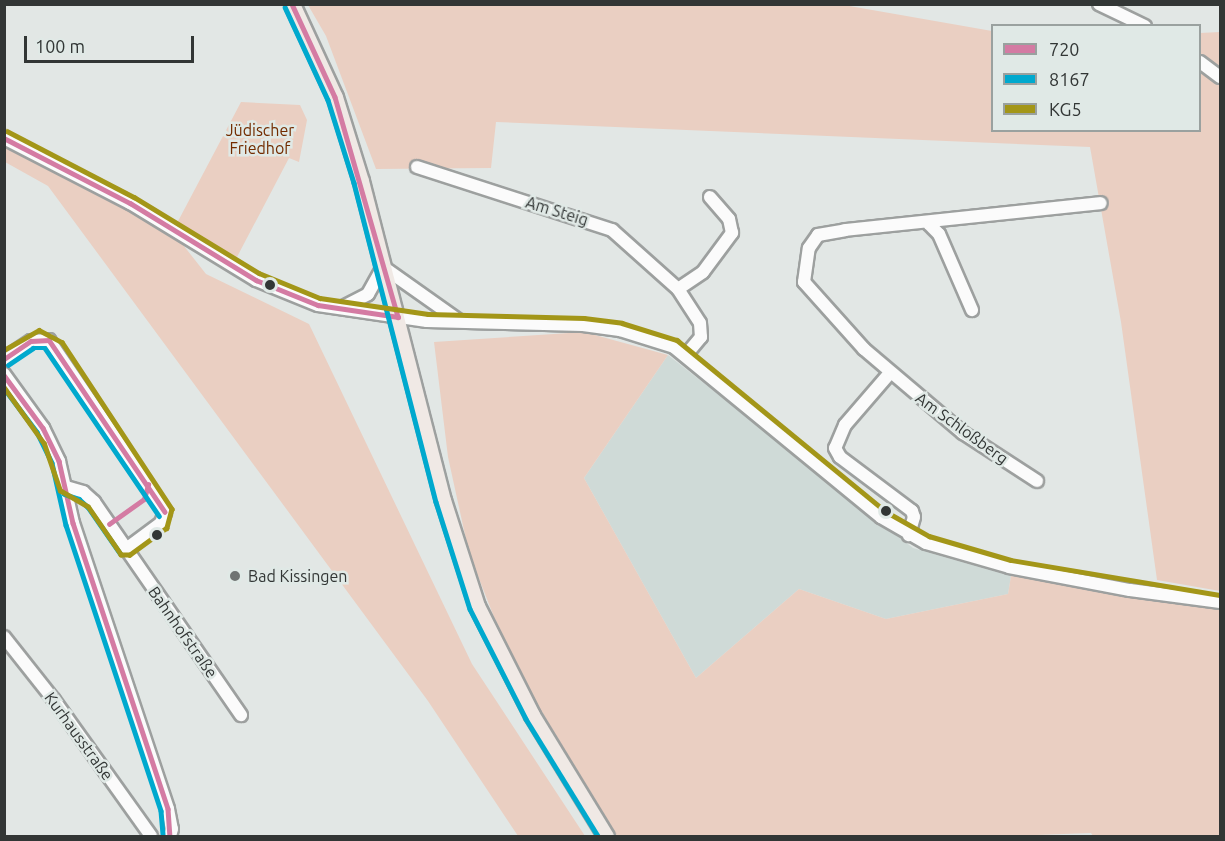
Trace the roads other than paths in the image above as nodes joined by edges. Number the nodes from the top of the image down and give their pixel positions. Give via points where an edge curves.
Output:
1 (292, 4) edge
2 (1099, 4) edge
3 (1141, 24) edge
4 (1201, 63) edge
5 (1221, 77) edge
6 (4, 138) edge
7 (417, 167) dead end
8 (710, 197) dead end
9 (1101, 203) dead end
10 (929, 224) junction
11 (383, 267) junction
12 (678, 289) junction
13 (337, 309) junction
14 (972, 310) dead end
15 (398, 317) junction
16 (459, 321) junction
17 (686, 355) junction
18 (4, 359) edge
19 (4, 374) edge
20 (889, 374) junction
21 (1037, 481) dead end
22 (66, 487) junction
23 (909, 535) junction
24 (126, 549) junction
25 (1221, 602) edge
26 (4, 637) edge
27 (240, 715) dead end
28 (151, 837) edge
29 (170, 837) edge
30 (606, 837) edge

1 - 11 main road via 335,97
2 - 3 street
4 - 5 street
6 - 13 street via 121,198 256,280
7 - 12 street, Am Steig via 612,230
8 - 12 street via 729,219 732,232 703,272
9 - 10 street, Am Schloßberg
10 - 14 street via 939,234
10 - 20 street, Am Schloßberg via 818,235 809,248 804,282 809,290
11 - 13 street via 368,294
11 - 15 main road
11 - 16 street
12 - 17 street, Am Steig via 700,323 701,337
13 - 15 street
15 - 16 street
15 - 30 main road via 443,500 477,606 532,715
16 - 17 street via 620,330 674,347
17 - 23 street via 842,487
18 - 24 street via 31,341 49,340 165,512 161,523
19 - 22 street via 51,441
20 - 21 street, Am Schloßberg via 963,433
20 - 23 street via 845,425 835,448 840,457 912,511
22 - 24 street, Bahnhofstraße via 83,492
22 - 29 street via 73,524 168,809
23 - 25 street via 989,563 1130,590
24 - 27 street, Bahnhofstraße
26 - 28 street, Kurhausstraße

